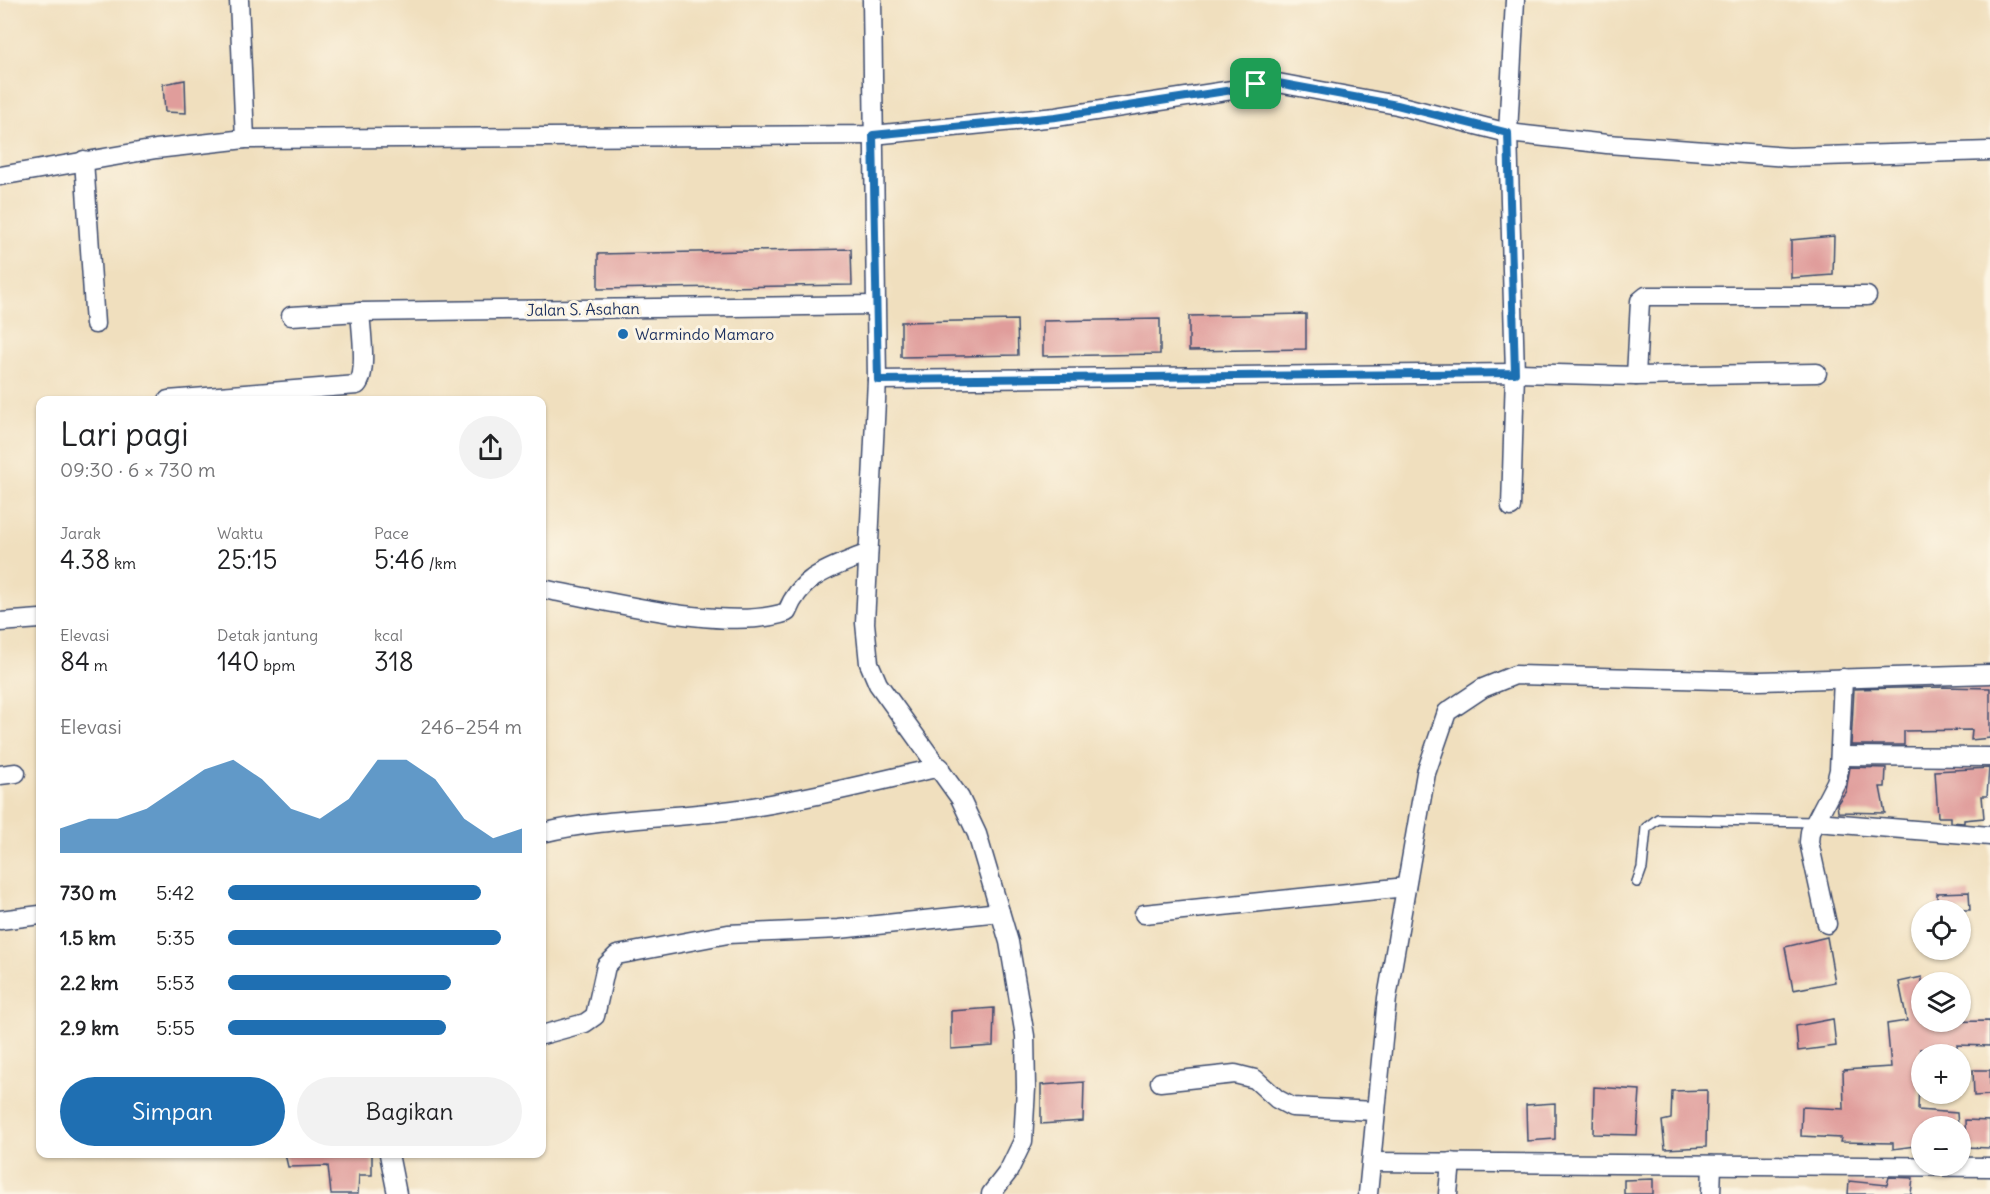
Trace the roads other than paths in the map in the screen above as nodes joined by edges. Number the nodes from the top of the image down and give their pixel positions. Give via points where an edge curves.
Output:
1 (239, 0) edge
2 (872, 0) edge
3 (1515, 0) edge
4 (1508, 133) junction
5 (873, 135) junction
6 (245, 138) junction
7 (1990, 151) edge
8 (84, 160) junction
9 (0, 176) edge
10 (1867, 296) dead end
11 (875, 305) junction
12 (360, 312) junction
13 (291, 316) dead end
14 (95, 324) dead end
15 (1515, 373) junction
16 (1817, 373) dead end
17 (1636, 376) junction
18 (878, 380) junction
19 (215, 396) edge
20 (1511, 507) dead end
21 (868, 553) junction
22 (546, 590) edge
23 (36, 619) edge
24 (0, 622) edge
25 (1990, 674) edge
26 (1843, 678) junction
27 (1840, 756) junction
28 (1990, 757) edge
29 (940, 767) junction
30 (1816, 822) junction
31 (546, 832) edge
32 (1990, 836) edge
33 (1637, 882) dead end
34 (1406, 888) junction
35 (1000, 912) junction
36 (1144, 914) dead end
37 (36, 916) edge
38 (0, 920) edge
39 (1827, 924) dead end
40 (546, 1034) edge
41 (1160, 1082) dead end
42 (1375, 1111) junction
43 (389, 1158) edge
44 (1372, 1162) junction
45 (1451, 1162) junction
46 (1712, 1165) junction
47 (1990, 1167) edge
48 (398, 1194) edge
49 (991, 1194) edge
50 (1368, 1194) edge
51 (1448, 1194) edge
52 (1711, 1194) edge

1 - 6 street
2 - 5 street
3 - 4 street
4 - 5 street via 1397,105 1278,83 1056,117
4 - 7 street via 1789,158
4 - 15 street
5 - 6 street
5 - 11 street
6 - 8 street
8 - 9 street
8 - 14 street
10 - 17 street via 1646,296 1640,301
11 - 12 street, Jalan S. Asahan
11 - 18 street
12 - 13 street, Jalan S. Asahan
12 - 19 street via 363,369 357,384
15 - 17 street
15 - 18 street
15 - 20 street
16 - 17 street
18 - 21 street
21 - 22 street via 810,578 794,595 787,612 769,619 696,617
21 - 29 street via 865,623 869,663 878,684
23 - 24 street
25 - 26 street
26 - 27 street
26 - 34 street via 1760,681 1515,675 1483,688 1447,712 1426,773
27 - 28 street
27 - 30 street via 1836,782
29 - 31 street via 732,810 574,825
29 - 35 street via 977,834
30 - 32 street
30 - 33 lane via 1658,819 1646,828
30 - 39 street via 1809,842
34 - 36 street
34 - 42 street via 1387,998
35 - 40 street via 839,929 728,934 617,954 606,966 595,1016 585,1023
35 - 49 street via 1020,1000 1026,1088 1023,1141 1008,1172
37 - 38 street
41 - 42 street via 1235,1074 1256,1079 1292,1107
42 - 44 street
43 - 48 street
44 - 45 street
44 - 50 street
45 - 46 street
45 - 51 street
46 - 47 street
46 - 52 street

